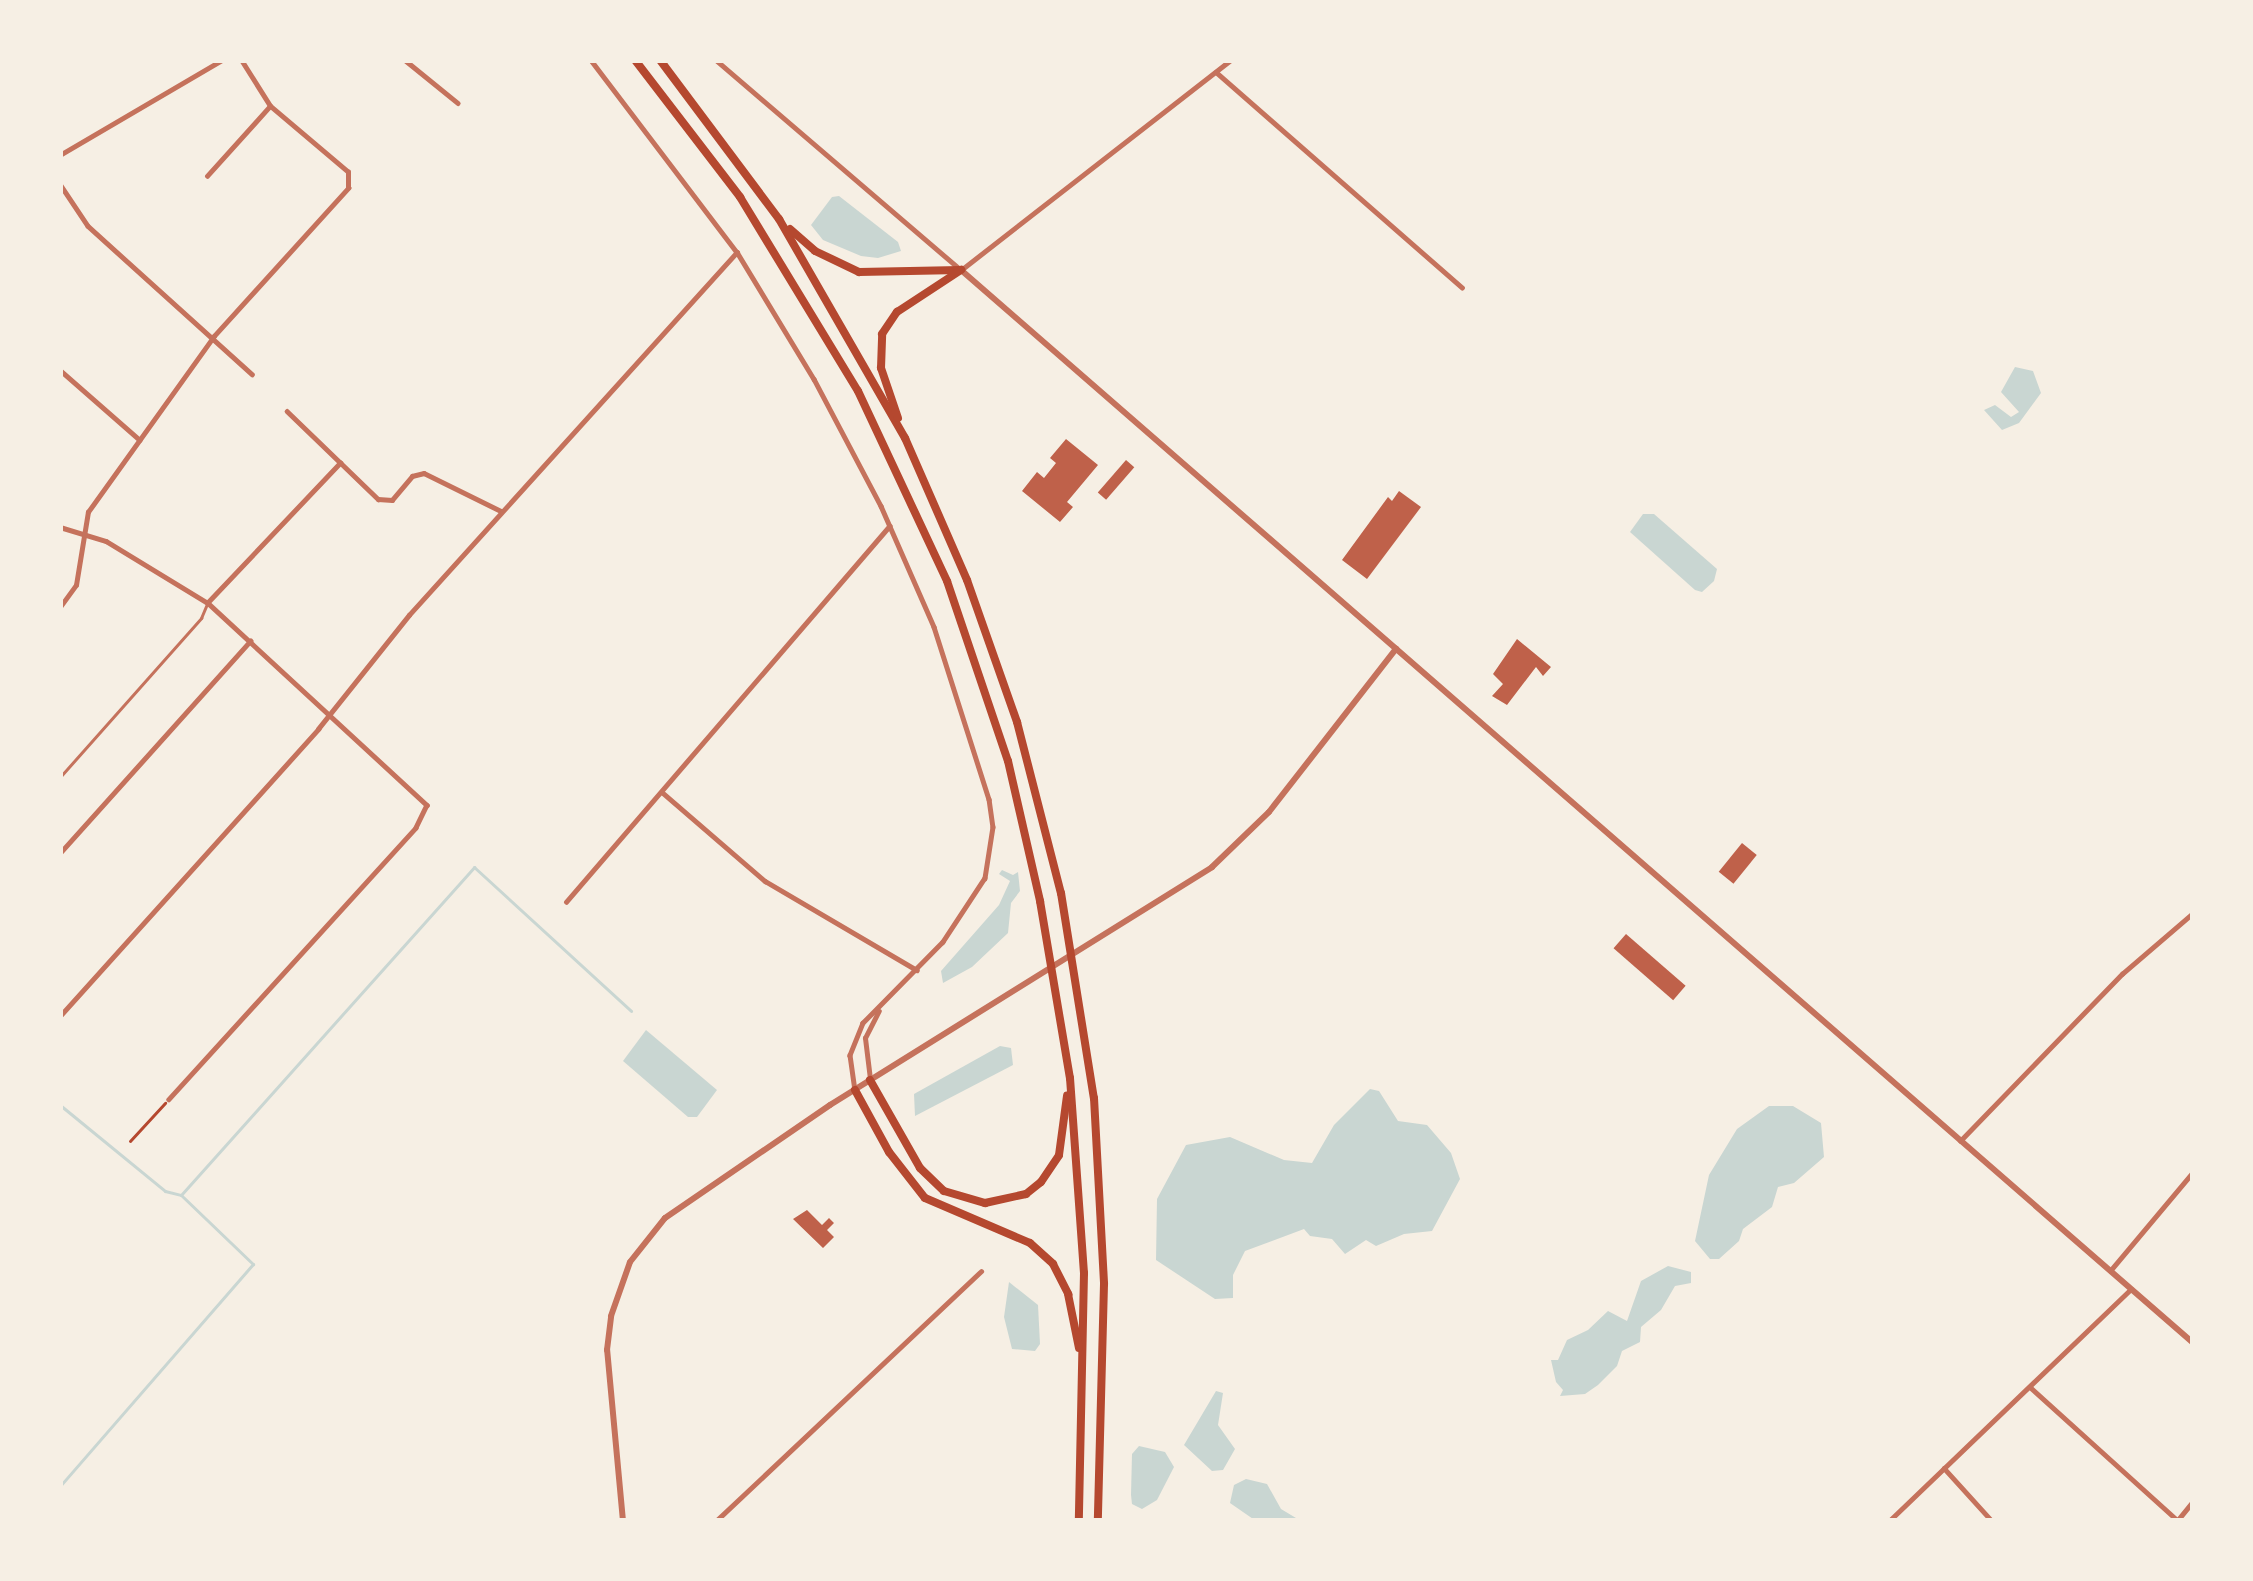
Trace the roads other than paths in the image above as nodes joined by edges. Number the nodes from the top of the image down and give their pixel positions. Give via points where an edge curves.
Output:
1 (221, 60) edge
2 (241, 60) edge
3 (405, 60) edge
4 (591, 60) edge
5 (634, 60) edge
6 (660, 60) edge
7 (716, 60) edge
8 (1231, 60) edge
9 (1216, 72) junction
10 (458, 103) dead end
11 (270, 106) junction
12 (60, 154) edge
13 (207, 176) dead end
14 (60, 184) edge
15 (778, 219) junction
16 (737, 252) junction
17 (961, 271) junction
18 (1462, 287) dead end
19 (214, 336) junction
20 (60, 370) edge
21 (252, 374) dead end
22 (287, 411) dead end
23 (905, 438) junction
24 (140, 440) junction
25 (340, 463) junction
26 (503, 512) junction
27 (889, 526) junction
28 (60, 527) edge
29 (82, 531) junction
30 (208, 603) junction
31 (60, 607) edge
32 (250, 641) junction
33 (1396, 649) junction
34 (330, 714) junction
35 (60, 777) edge
36 (663, 794) junction
37 (60, 854) edge
38 (566, 902) dead end
39 (2193, 913) edge
40 (917, 970) junction
41 (882, 1006) junction
42 (60, 1016) edge
43 (1066, 1046) junction
44 (871, 1080) junction
45 (855, 1090) junction
46 (170, 1099) road end
47 (1960, 1141) junction
48 (2193, 1172) edge
49 (981, 1270) dead end
50 (2110, 1271) junction
51 (2131, 1288) junction
52 (2193, 1343) edge
53 (1083, 1376) junction
54 (2030, 1387) junction
55 (1944, 1468) junction
56 (2193, 1501) edge
57 (623, 1521) edge
58 (716, 1521) edge
59 (1079, 1521) edge
60 (1098, 1521) edge
61 (1889, 1521) edge
62 (1992, 1521) edge
63 (2177, 1521) edge

1 - 12 street
2 - 11 street
3 - 10 street
4 - 16 street
5 - 43 main road via 740,196 828,336 922,520 1019,804
6 - 15 main road
7 - 17 street
8 - 9 street
9 - 17 street
9 - 18 street
11 - 13 street
11 - 19 street via 348,172 345,194
14 - 19 street via 88,226
15 - 17 main road via 859,272
15 - 23 main road
16 - 26 street
16 - 27 street
17 - 23 main road via 897,312 883,334 881,368
17 - 33 street
19 - 21 street
19 - 24 street
20 - 24 street
22 - 25 street
23 - 60 main road via 984,627 1048,839 1089,1060 1104,1284
24 - 29 street
25 - 26 street via 382,501 424,473
25 - 30 street
26 - 34 street
27 - 36 street
27 - 40 street via 934,627 993,827 981,888
28 - 29 street
29 - 30 street
29 - 31 street via 76,585
30 - 32 street
30 - 35 lane
32 - 34 street
32 - 37 street
33 - 44 street via 1238,845 1188,886
33 - 47 street
34 - 42 street
34 - 46 street via 428,810
36 - 38 street
36 - 40 street via 765,881
39 - 47 street via 2122,974
40 - 41 street
41 - 44 street via 865,1038
41 - 45 street via 852,1045
43 - 44 main road via 1059,1155 1041,1182 1008,1200 958,1198 934,1182
43 - 53 main road via 1083,1226
44 - 45 street
45 - 53 main road via 925,1198 1016,1236 1053,1264 1068,1294
45 - 57 street via 686,1199 630,1262 607,1350
47 - 50 street
48 - 50 street
49 - 58 street
50 - 51 street
51 - 52 street
51 - 54 street
53 - 59 main road
54 - 55 street
54 - 63 street
55 - 61 street
55 - 62 street
56 - 63 street

